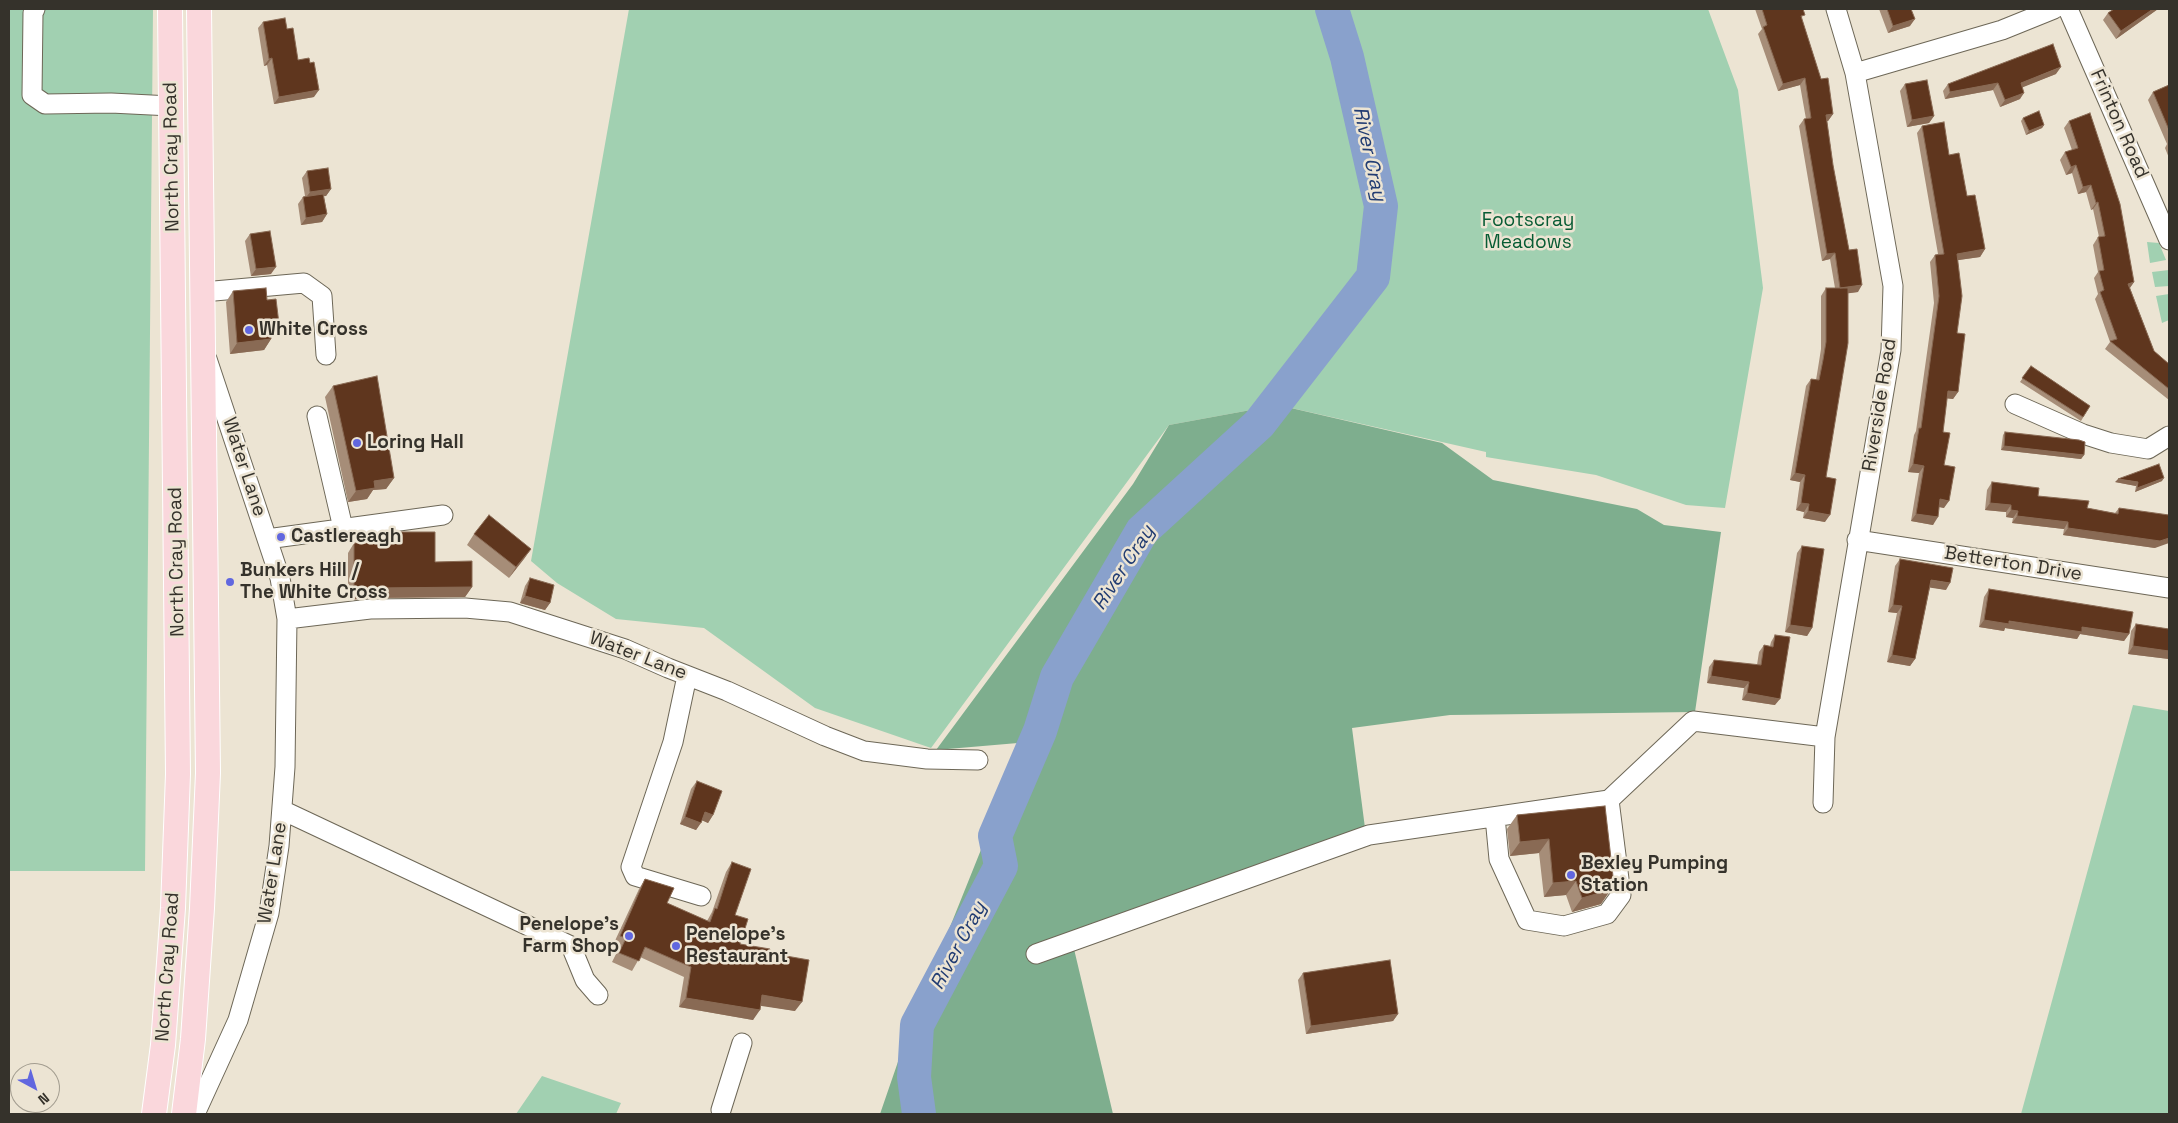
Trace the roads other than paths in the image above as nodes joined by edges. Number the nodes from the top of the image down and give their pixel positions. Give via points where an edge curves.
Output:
1 (35, 9) edge
2 (170, 9) edge
3 (199, 9) edge
4 (1836, 9) edge
5 (2054, 9) edge
6 (2068, 9) edge
7 (1855, 73) junction
8 (171, 106) junction
9 (2169, 240) edge
10 (203, 292) junction
11 (203, 346) junction
12 (326, 355) dead end
13 (2016, 404) dead end
14 (317, 416) dead end
15 (2169, 436) edge
16 (443, 515) dead end
17 (343, 528) junction
18 (267, 539) junction
19 (1857, 540) junction
20 (2169, 588) edge
21 (287, 619) junction
22 (687, 676) junction
23 (1825, 737) junction
24 (978, 760) dead end
25 (1609, 800) junction
26 (1822, 803) dead end
27 (282, 810) junction
28 (1495, 817) junction
29 (702, 896) dead end
30 (1036, 954) dead end
31 (598, 995) dead end
32 (742, 1044) dead end
33 (721, 1110) dead end
34 (154, 1114) edge
35 (184, 1114) edge
36 (195, 1114) edge

1 - 8 street via 32,13 32,95 44,104
2 - 8 main road, North Cray Road
3 - 10 main road, North Cray Road
4 - 7 street, Riverside Road
5 - 7 street via 2002,30
6 - 9 street, Frinton Road
7 - 19 street, Riverside Road via 1893,286 1891,350
8 - 34 main road, North Cray Road via 178,774 173,908 163,1046
10 - 11 main road, North Cray Road
10 - 12 street via 304,283 322,296
11 - 18 street, Water Lane
11 - 35 main road, North Cray Road via 208,773 202,918
13 - 15 street via 2111,443 2148,449
14 - 17 street
16 - 17 street
17 - 18 street
18 - 21 street, Water Lane via 280,578
19 - 20 street, Betterton Drive
19 - 23 street, Riverside Road
21 - 22 street, Water Lane via 370,609 465,608 510,612 625,649
21 - 27 street, Water Lane
22 - 24 street, Water Lane via 863,754
22 - 29 street via 673,742 630,867 635,876
23 - 25 street via 1693,721
23 - 26 street, Riverside Road
25 - 28 street
25 - 28 street via 1621,895 1607,914 1564,926 1527,920 1499,859
27 - 31 street via 571,946 585,980
27 - 36 street, Water Lane via 269,914 238,1020
28 - 30 street via 1369,835
32 - 33 street

